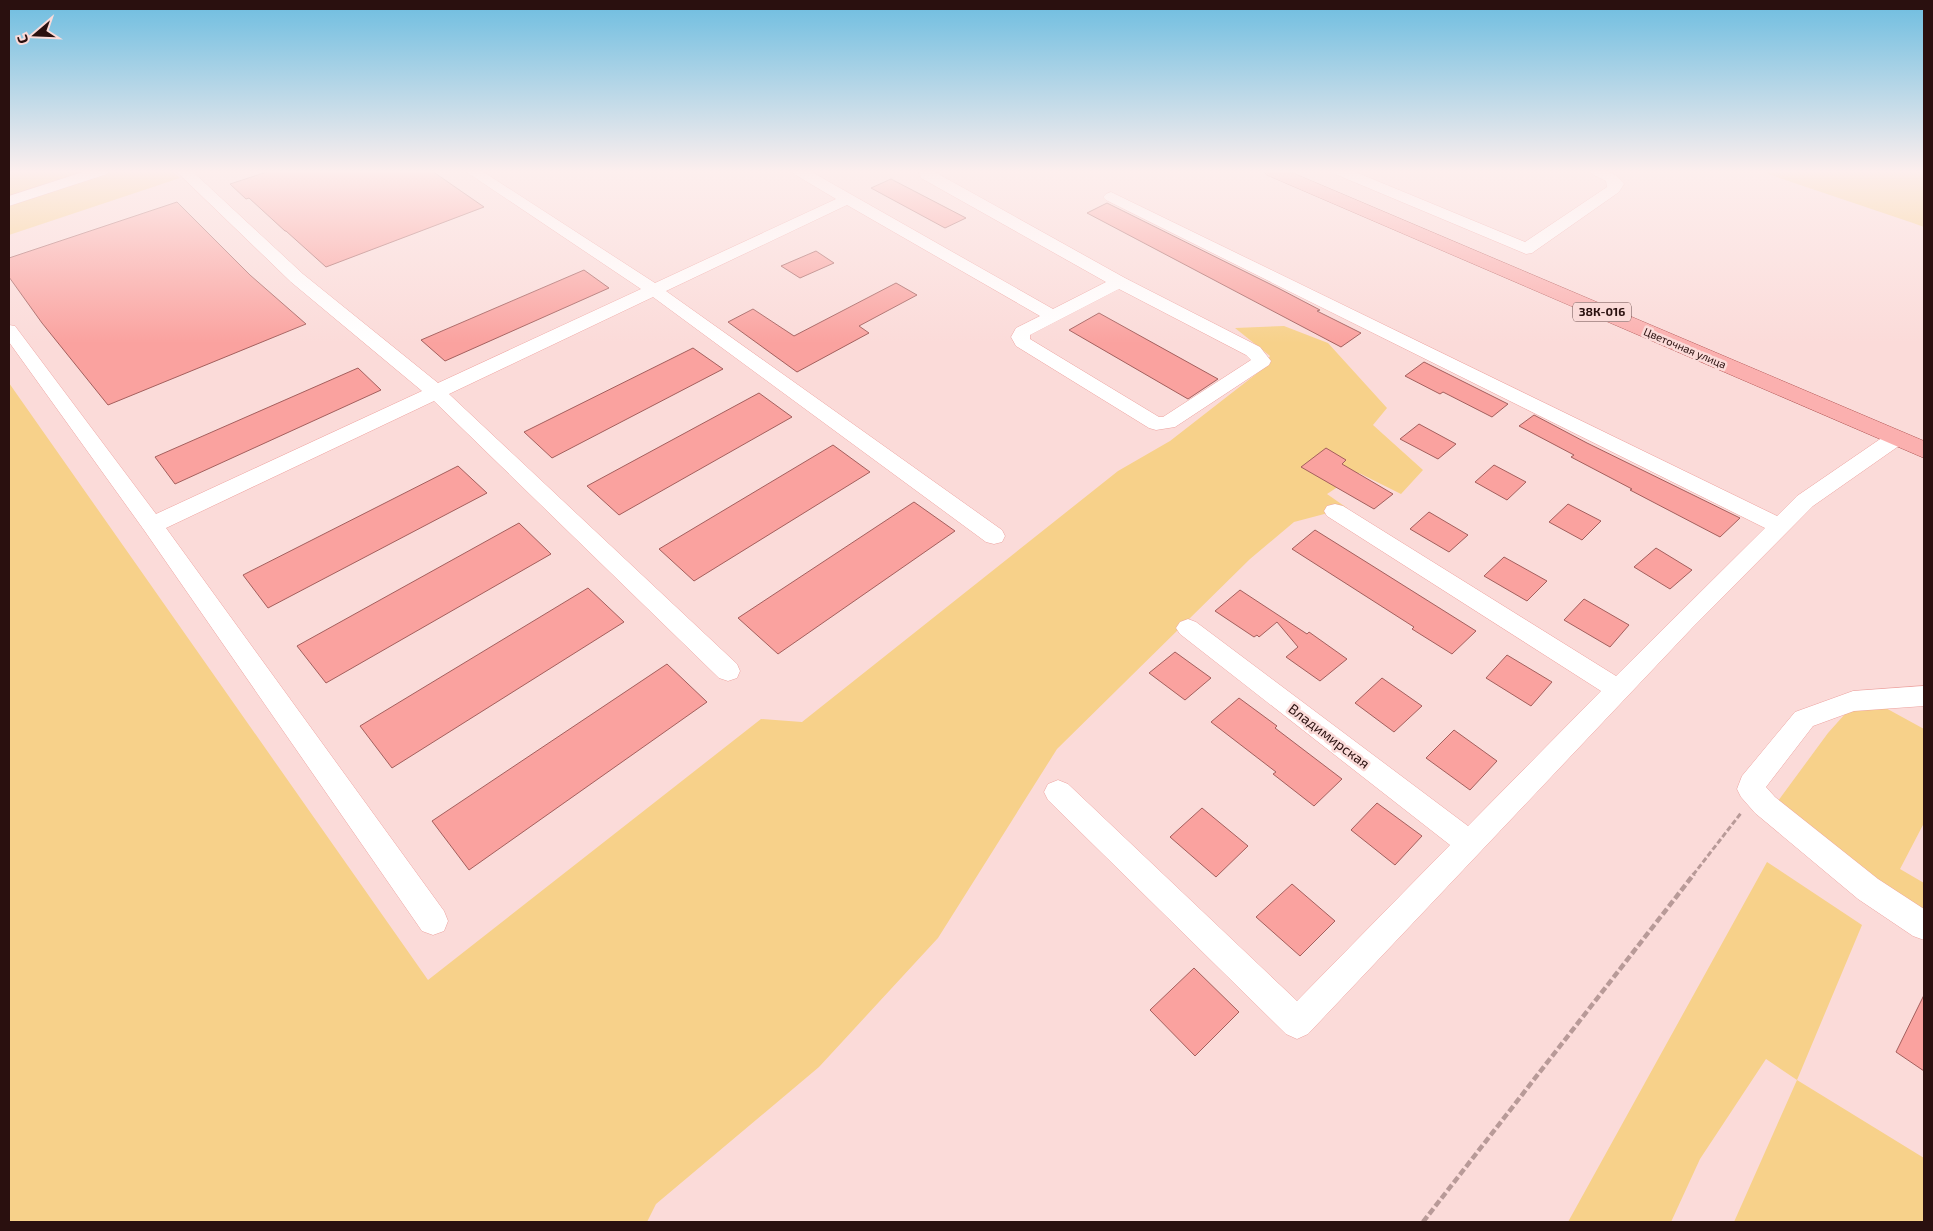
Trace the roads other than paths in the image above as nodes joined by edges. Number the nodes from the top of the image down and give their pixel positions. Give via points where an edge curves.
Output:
1 (244, 228) edge
2 (560, 228) edge
3 (785, 228) edge
4 (900, 228) edge
5 (1022, 228) edge
6 (1175, 228) edge
7 (1407, 228) edge
8 (1477, 228) edge
9 (1556, 228) edge
10 (1118, 282) junction
11 (654, 290) junction
12 (1053, 316) junction
13 (9, 330) edge
14 (435, 391) junction
15 (1896, 438) junction
16 (1924, 450) edge
17 (1335, 512) dead end
18 (152, 525) junction
19 (1780, 526) junction
20 (994, 536) dead end
21 (1188, 628) dead end
22 (728, 671) dead end
23 (1619, 690) junction
24 (1924, 696) edge
25 (1058, 792) dead end
26 (1470, 844) junction
27 (433, 922) dead end
28 (1924, 926) edge

1 - 14 street via 297,278
2 - 11 street
3 - 11 street
4 - 12 street
5 - 10 street
6 - 19 street
7 - 15 main road, Цветочная улица / 38К-016
8 - 9 street via 1526,249
10 - 12 street
10 - 12 street via 1253,351 1262,361 1168,424 1156,424 1022,342 1022,332
11 - 14 street
11 - 20 street
13 - 18 street
14 - 18 street
14 - 22 street
15 - 16 main road, Цветочная улица / 38К-016
15 - 19 street via 1805,501
17 - 23 street
18 - 27 street
19 - 23 street
21 - 26 street, Владимирская
23 - 26 street
24 - 28 street via 1853,701 1804,719 1751,789 1765,805 1868,889
25 - 26 street via 1298,1023

